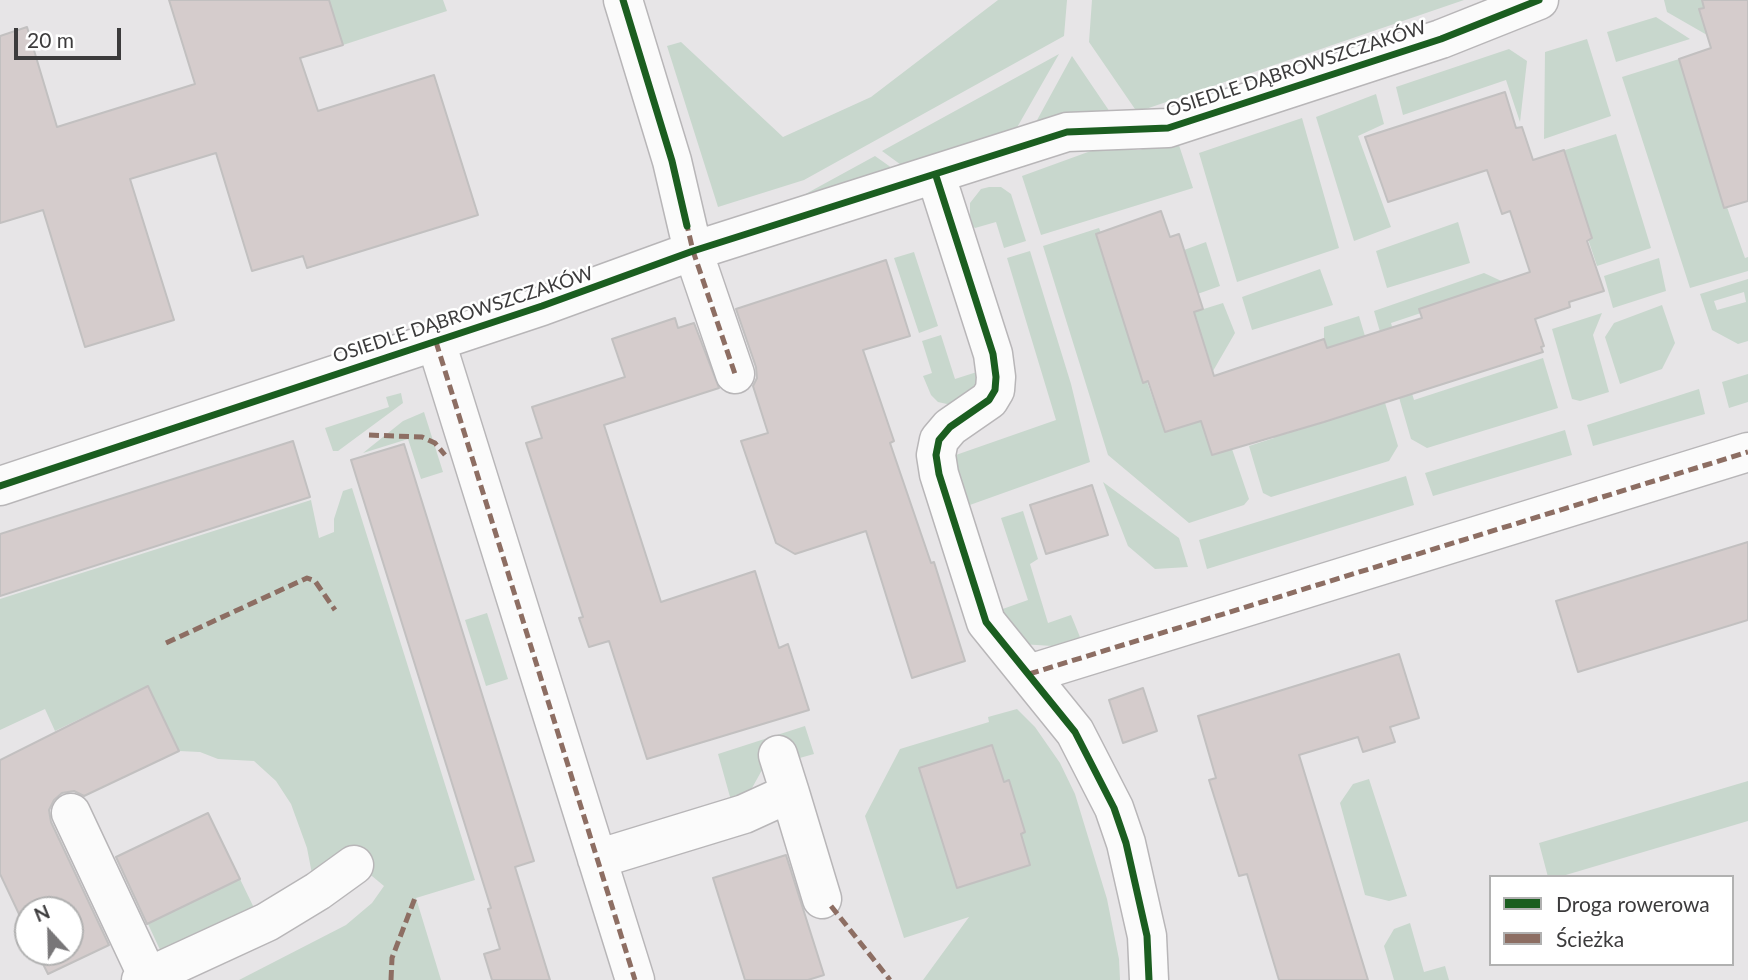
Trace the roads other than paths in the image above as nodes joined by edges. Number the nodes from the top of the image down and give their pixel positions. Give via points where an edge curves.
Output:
1 (623, 0) edge
2 (1539, 0) edge
3 (936, 176) junction
4 (693, 251) junction
5 (436, 342) junction
6 (735, 374) dead end
7 (1748, 452) edge
8 (0, 486) edge
9 (1029, 674) junction
10 (778, 755) dead end
11 (790, 793) junction
12 (71, 813) dead end
13 (597, 859) junction
14 (354, 865) dead end
15 (822, 899) dead end
16 (144, 978) edge
17 (635, 980) edge
18 (1149, 980) edge

1 - 4 street via 672,161
2 - 3 street, OSIEDLE DĄBROWSZCZAKÓW via 1441,39 1168,128 1073,130
3 - 4 street, OSIEDLE DĄBROWSZCZAKÓW
3 - 9 street via 991,314 995,363 995,390 984,404 943,433 936,464 986,622
4 - 5 street, OSIEDLE DĄBROWSZCZAKÓW
4 - 6 street
5 - 8 street, OSIEDLE DĄBROWSZCZAKÓW
5 - 13 street, OSIEDLE DĄBROWSZCZAKÓW
7 - 9 street
9 - 18 street via 1075,732 1114,808 1147,936
10 - 11 street
11 - 13 street via 744,814
11 - 15 street
12 - 16 street
13 - 17 street, OSIEDLE DĄBROWSZCZAKÓW
14 - 16 street via 275,918

